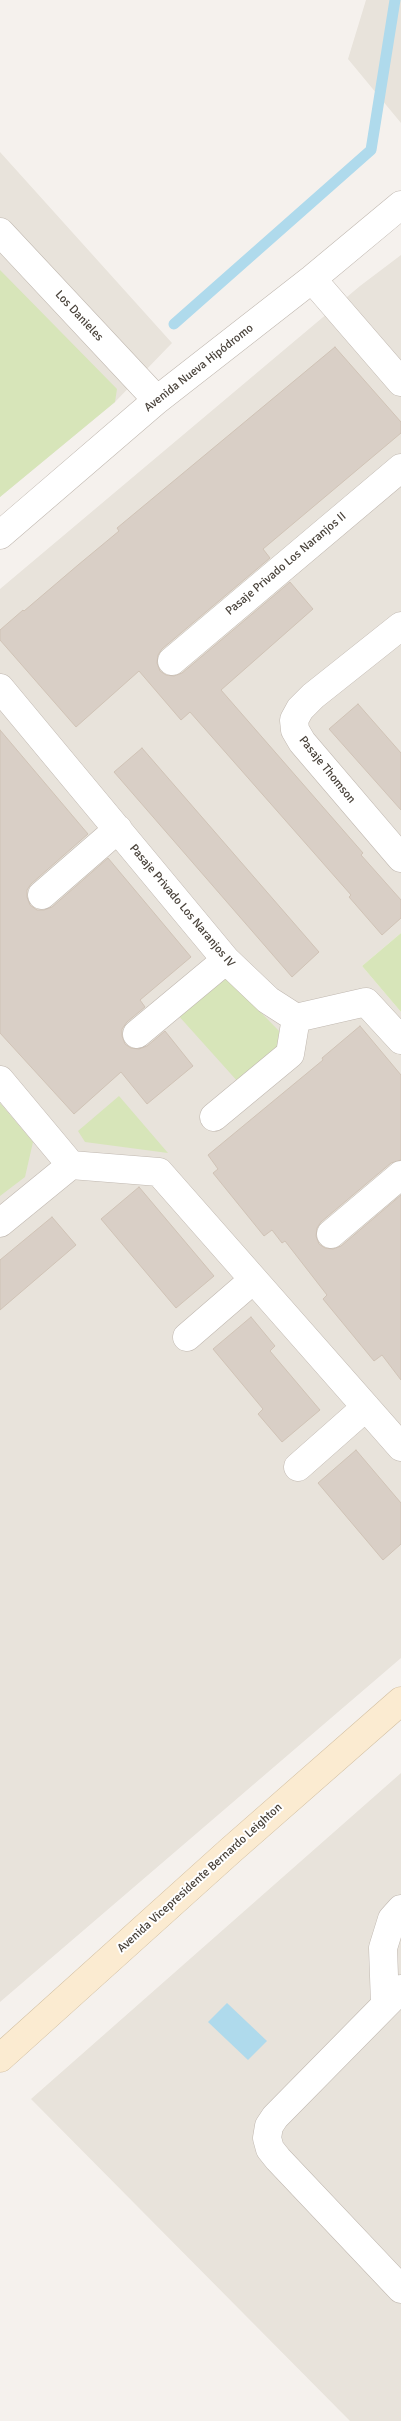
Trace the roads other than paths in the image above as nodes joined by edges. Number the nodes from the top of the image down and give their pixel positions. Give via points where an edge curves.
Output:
1 (401, 205) edge
2 (0, 232) edge
3 (312, 279) junction
4 (401, 382) edge
5 (157, 400) junction
6 (401, 468) edge
7 (0, 534) edge
8 (401, 626) edge
9 (172, 660) dead end
10 (4, 699) edge
11 (118, 829) junction
12 (401, 858) edge
13 (42, 895) dead end
14 (226, 960) junction
15 (296, 1018) junction
16 (137, 1034) dead end
17 (401, 1040) edge
18 (0, 1080) edge
19 (214, 1117) dead end
20 (71, 1165) junction
21 (401, 1175) edge
22 (0, 1223) edge
23 (332, 1234) dead end
24 (253, 1280) junction
25 (187, 1337) dead end
26 (366, 1408) junction
27 (401, 1448) edge
28 (298, 1467) dead end
29 (401, 1701) edge
30 (401, 1909) edge
31 (393, 1997) edge
32 (0, 2058) edge
33 (401, 2288) edge

1 - 3 street, Avenida Nueva Hipódromo
2 - 5 street, Los Danieles
3 - 4 street
3 - 5 street, Avenida Nueva Hipódromo
5 - 7 street, Avenida Nueva Hipódromo
6 - 9 street, Pasaje Privado Los Naranjos II
8 - 12 street, Pasaje Thomson via 312,696 294,720 302,742
10 - 11 street, Pasaje Privado Los Naranjos IV
11 - 13 street
11 - 14 street, Pasaje Privado Los Naranjos IV
14 - 15 street, Pasaje Privado Los Naranjos IV via 268,1000
14 - 16 street
15 - 17 street via 366,1002
15 - 19 street via 290,1054
18 - 20 street
20 - 22 street
20 - 24 street via 159,1172
21 - 23 street
24 - 25 street
24 - 26 street
26 - 27 street
26 - 28 street
29 - 32 main road, Avenida Vicepresidente Bernardo Leighton
30 - 31 street via 392,1919 384,1948
31 - 33 street via 275,2117 267,2138 278,2160

